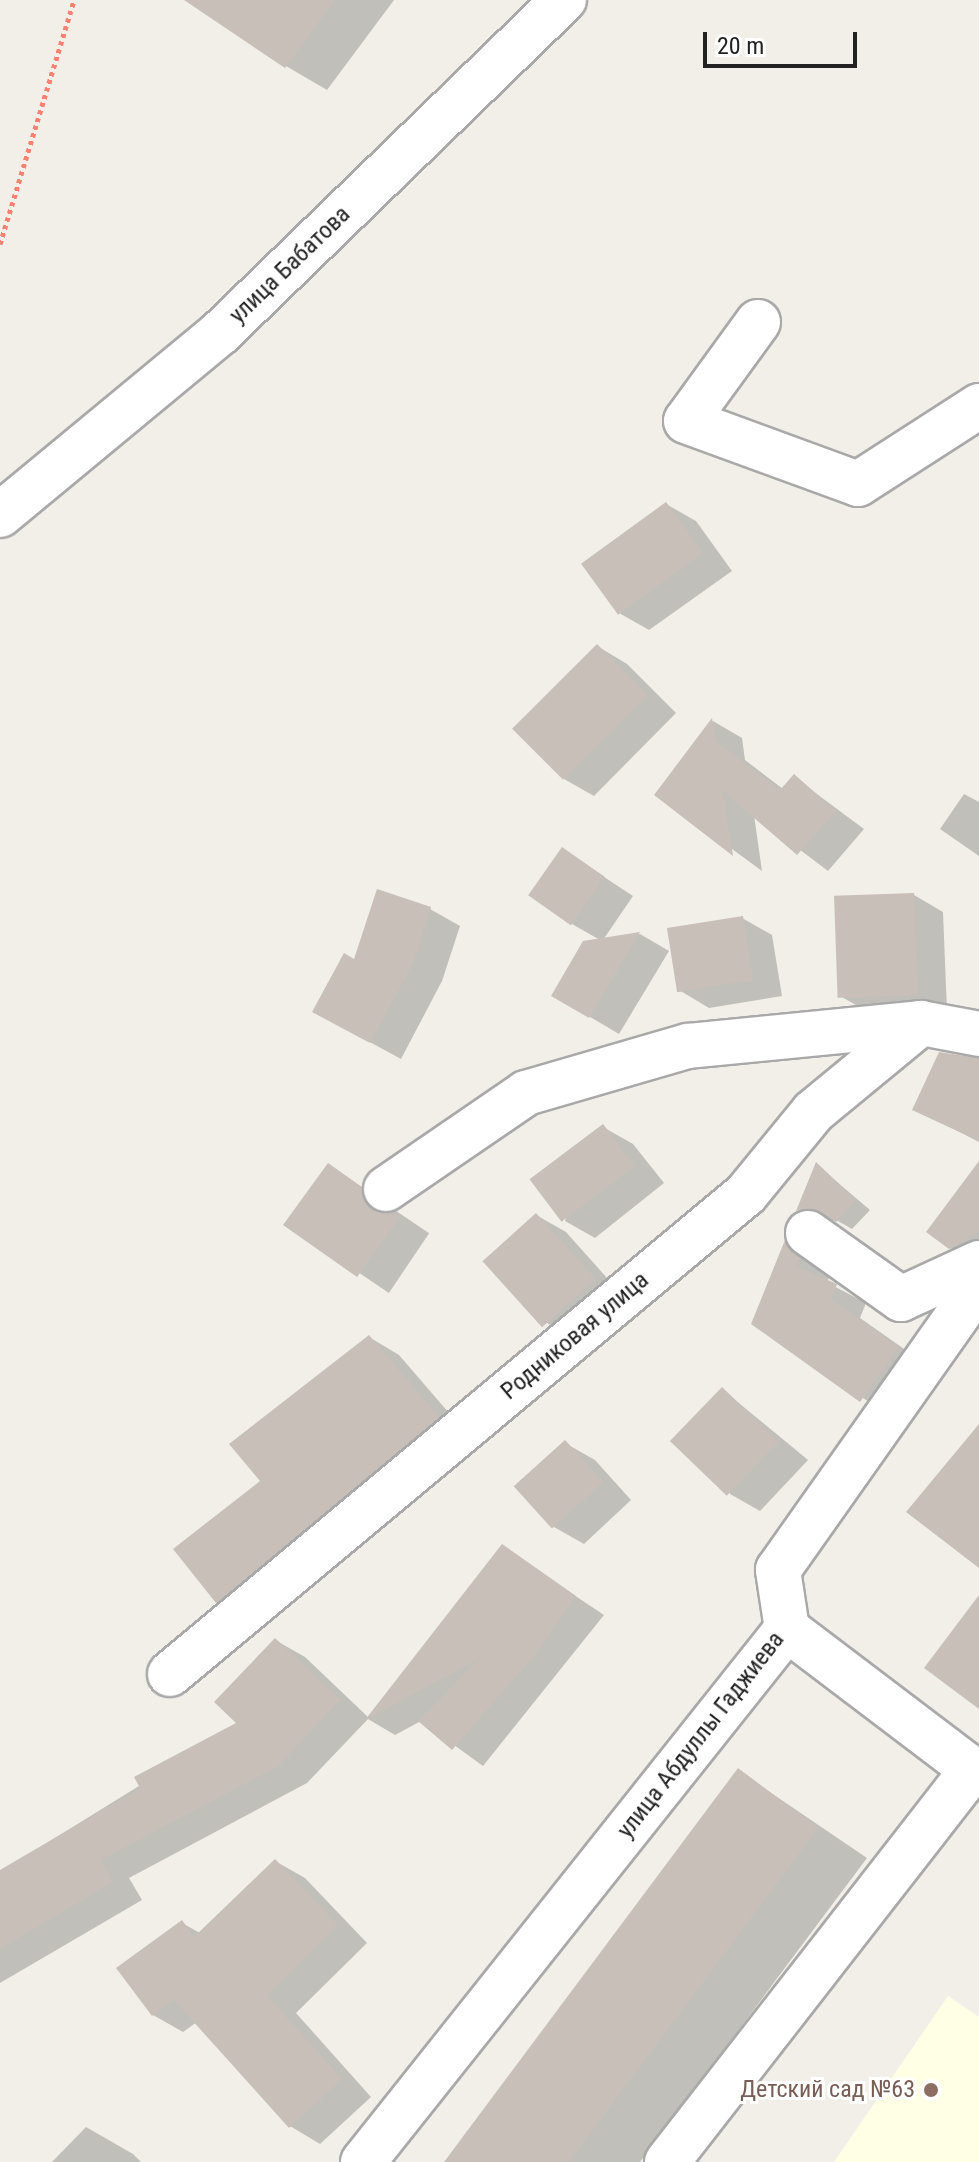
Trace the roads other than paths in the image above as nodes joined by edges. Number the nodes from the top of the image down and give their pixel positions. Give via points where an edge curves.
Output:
1 (564, 0) edge
2 (758, 322) dead end
3 (979, 406) edge
4 (0, 515) edge
5 (921, 1023) junction
6 (979, 1034) edge
7 (386, 1189) dead end
8 (808, 1233) dead end
9 (979, 1263) edge
10 (979, 1285) edge
11 (787, 1629) junction
12 (170, 1674) dead end
13 (975, 1773) edge
14 (363, 2162) edge
15 (667, 2162) edge

1 - 4 street, улица Бабатова via 220,333
2 - 3 street via 686,421 858,484
5 - 6 street
5 - 7 street via 688,1046 526,1093
5 - 12 street, Родниковая улица via 813,1112 746,1194
8 - 9 street via 901,1299
10 - 11 street, улица Абдуллы Гаджиева via 778,1570
11 - 13 street
11 - 14 street, улица Абдуллы Гаджиева
13 - 15 street

